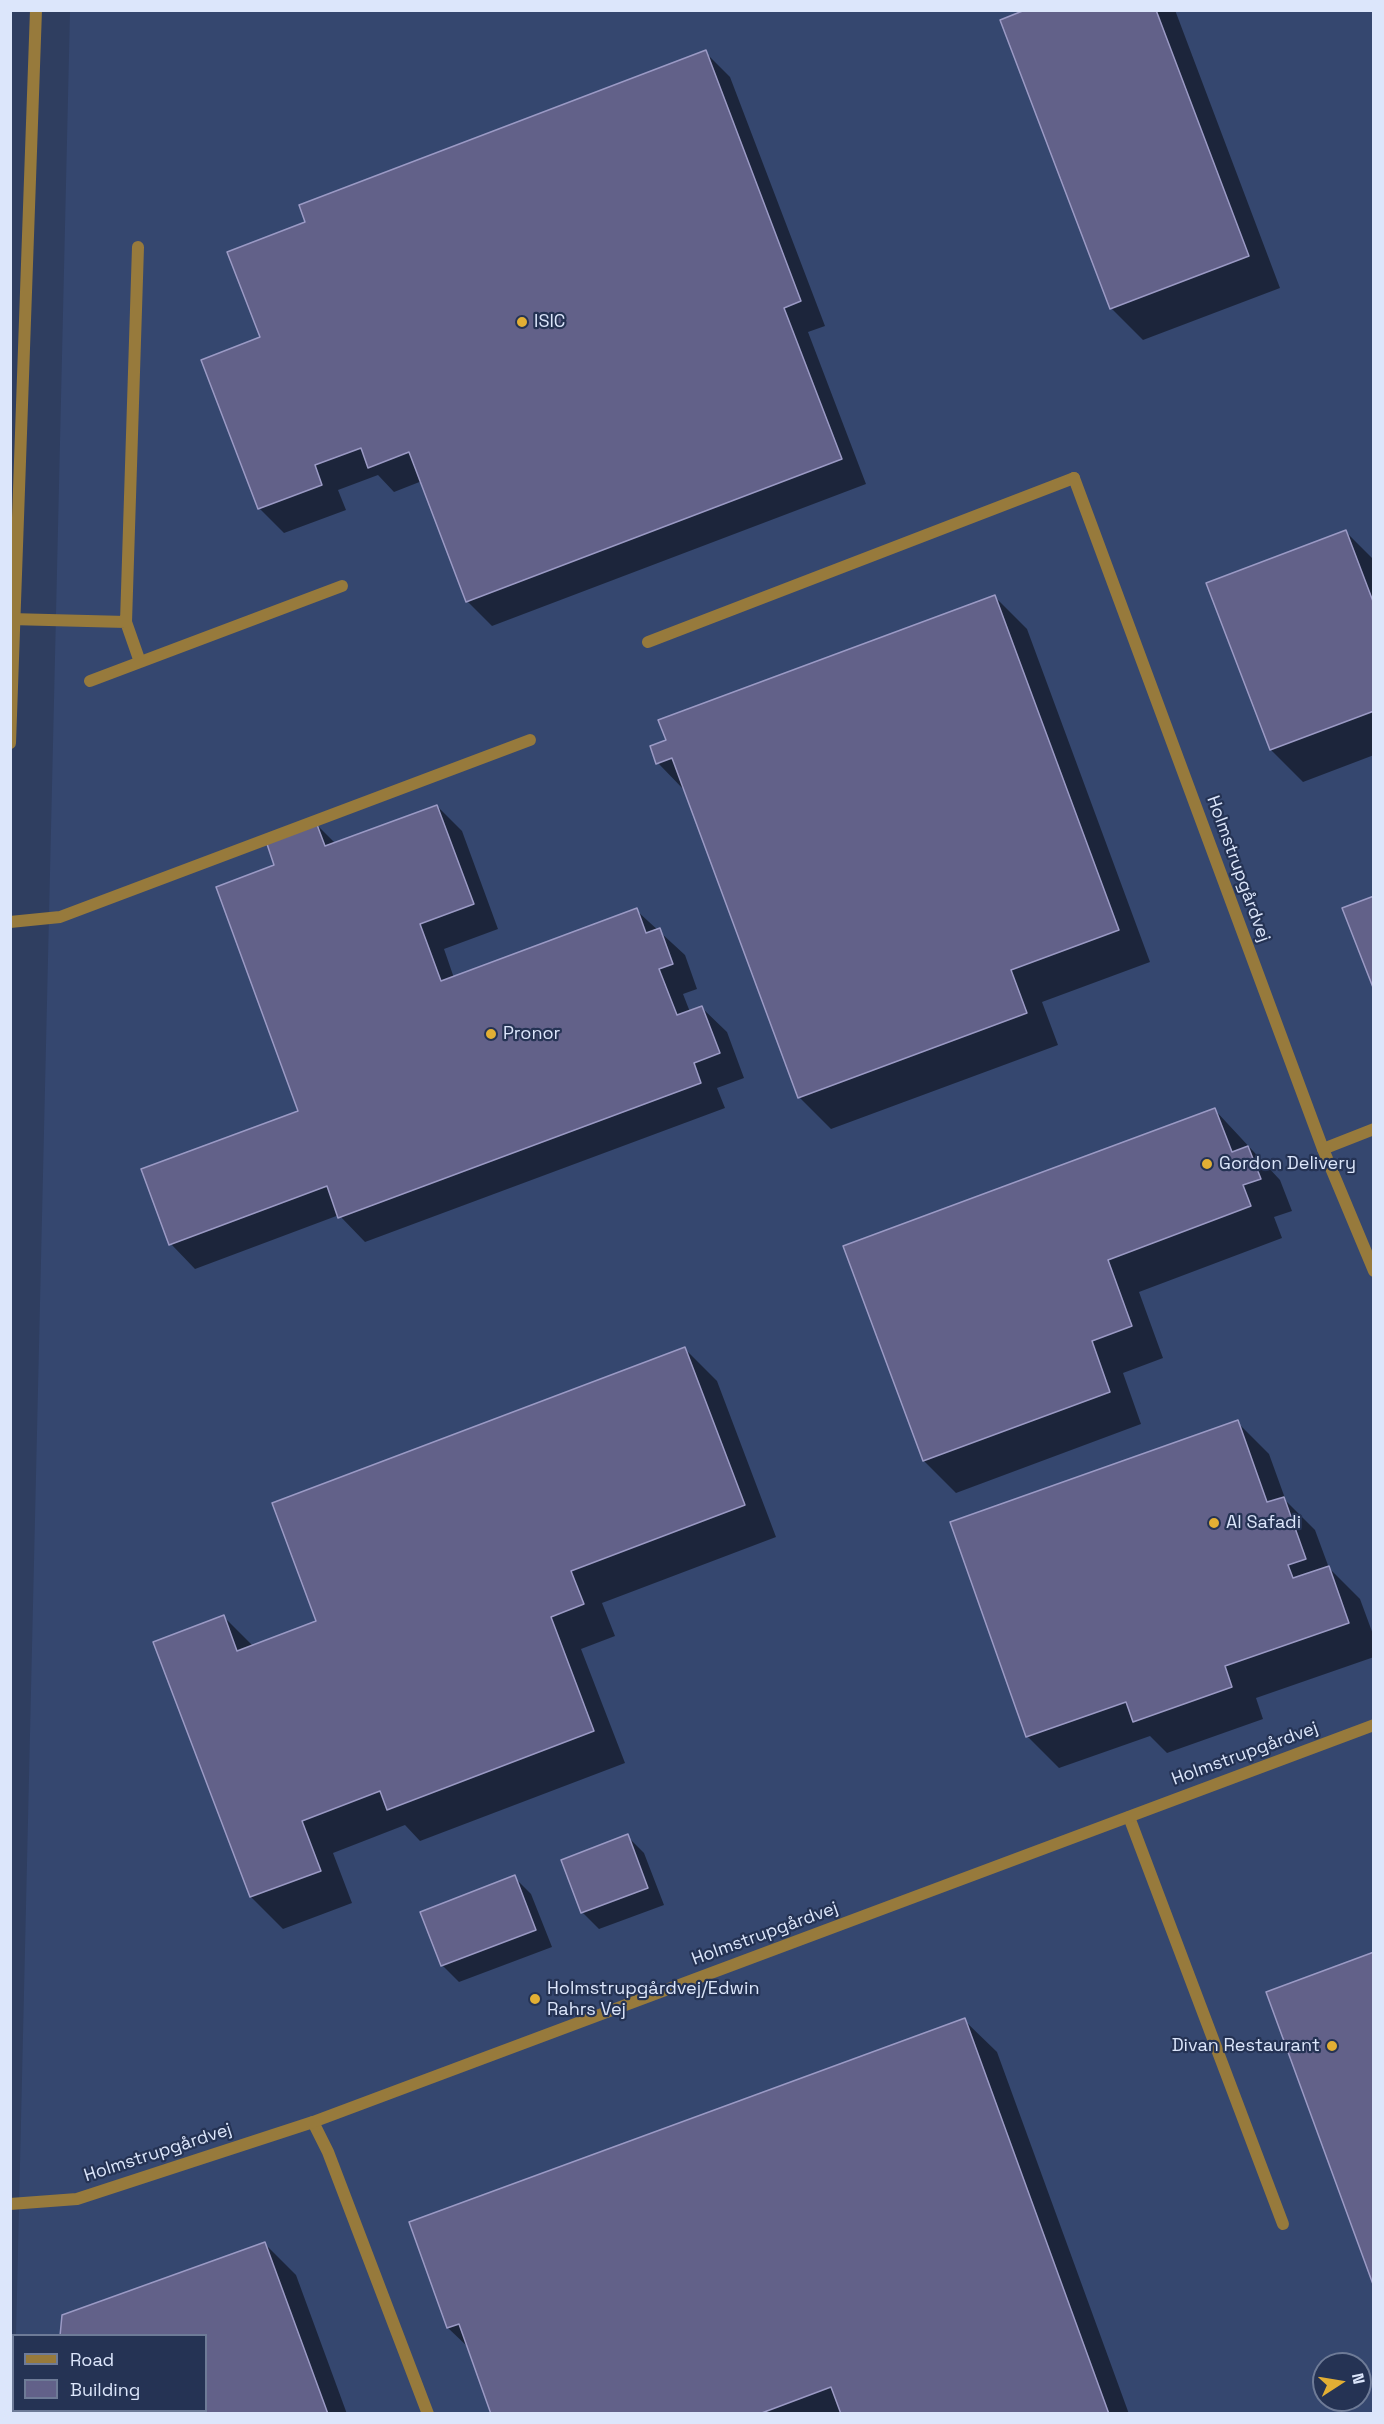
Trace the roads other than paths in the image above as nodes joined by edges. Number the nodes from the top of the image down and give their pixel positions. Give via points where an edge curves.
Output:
1 (36, 10) edge
2 (138, 247) dead end
3 (342, 586) dead end
4 (13, 619) edge
5 (126, 622) junction
6 (648, 642) dead end
7 (140, 662) junction
8 (90, 681) dead end
9 (530, 740) dead end
10 (10, 743) edge
11 (10, 922) edge
12 (1374, 1129) edge
13 (1323, 1149) junction
14 (1373, 1266) edge
15 (1374, 1725) edge
16 (1129, 1817) junction
17 (313, 2122) junction
18 (10, 2204) edge
19 (1283, 2224) dead end
20 (428, 2414) edge

1 - 4 street
2 - 5 street
3 - 7 street
4 - 5 street
4 - 10 street
5 - 7 street
6 - 13 street, Holmstrupgårdvej via 1074,478
7 - 8 street
9 - 11 street via 60,917
12 - 13 street
13 - 14 street, Holmstrupgårdvej
15 - 16 street, Holmstrupgårdvej
16 - 17 street, Holmstrupgårdvej
16 - 19 street
17 - 18 street, Holmstrupgårdvej via 77,2199
17 - 20 street

